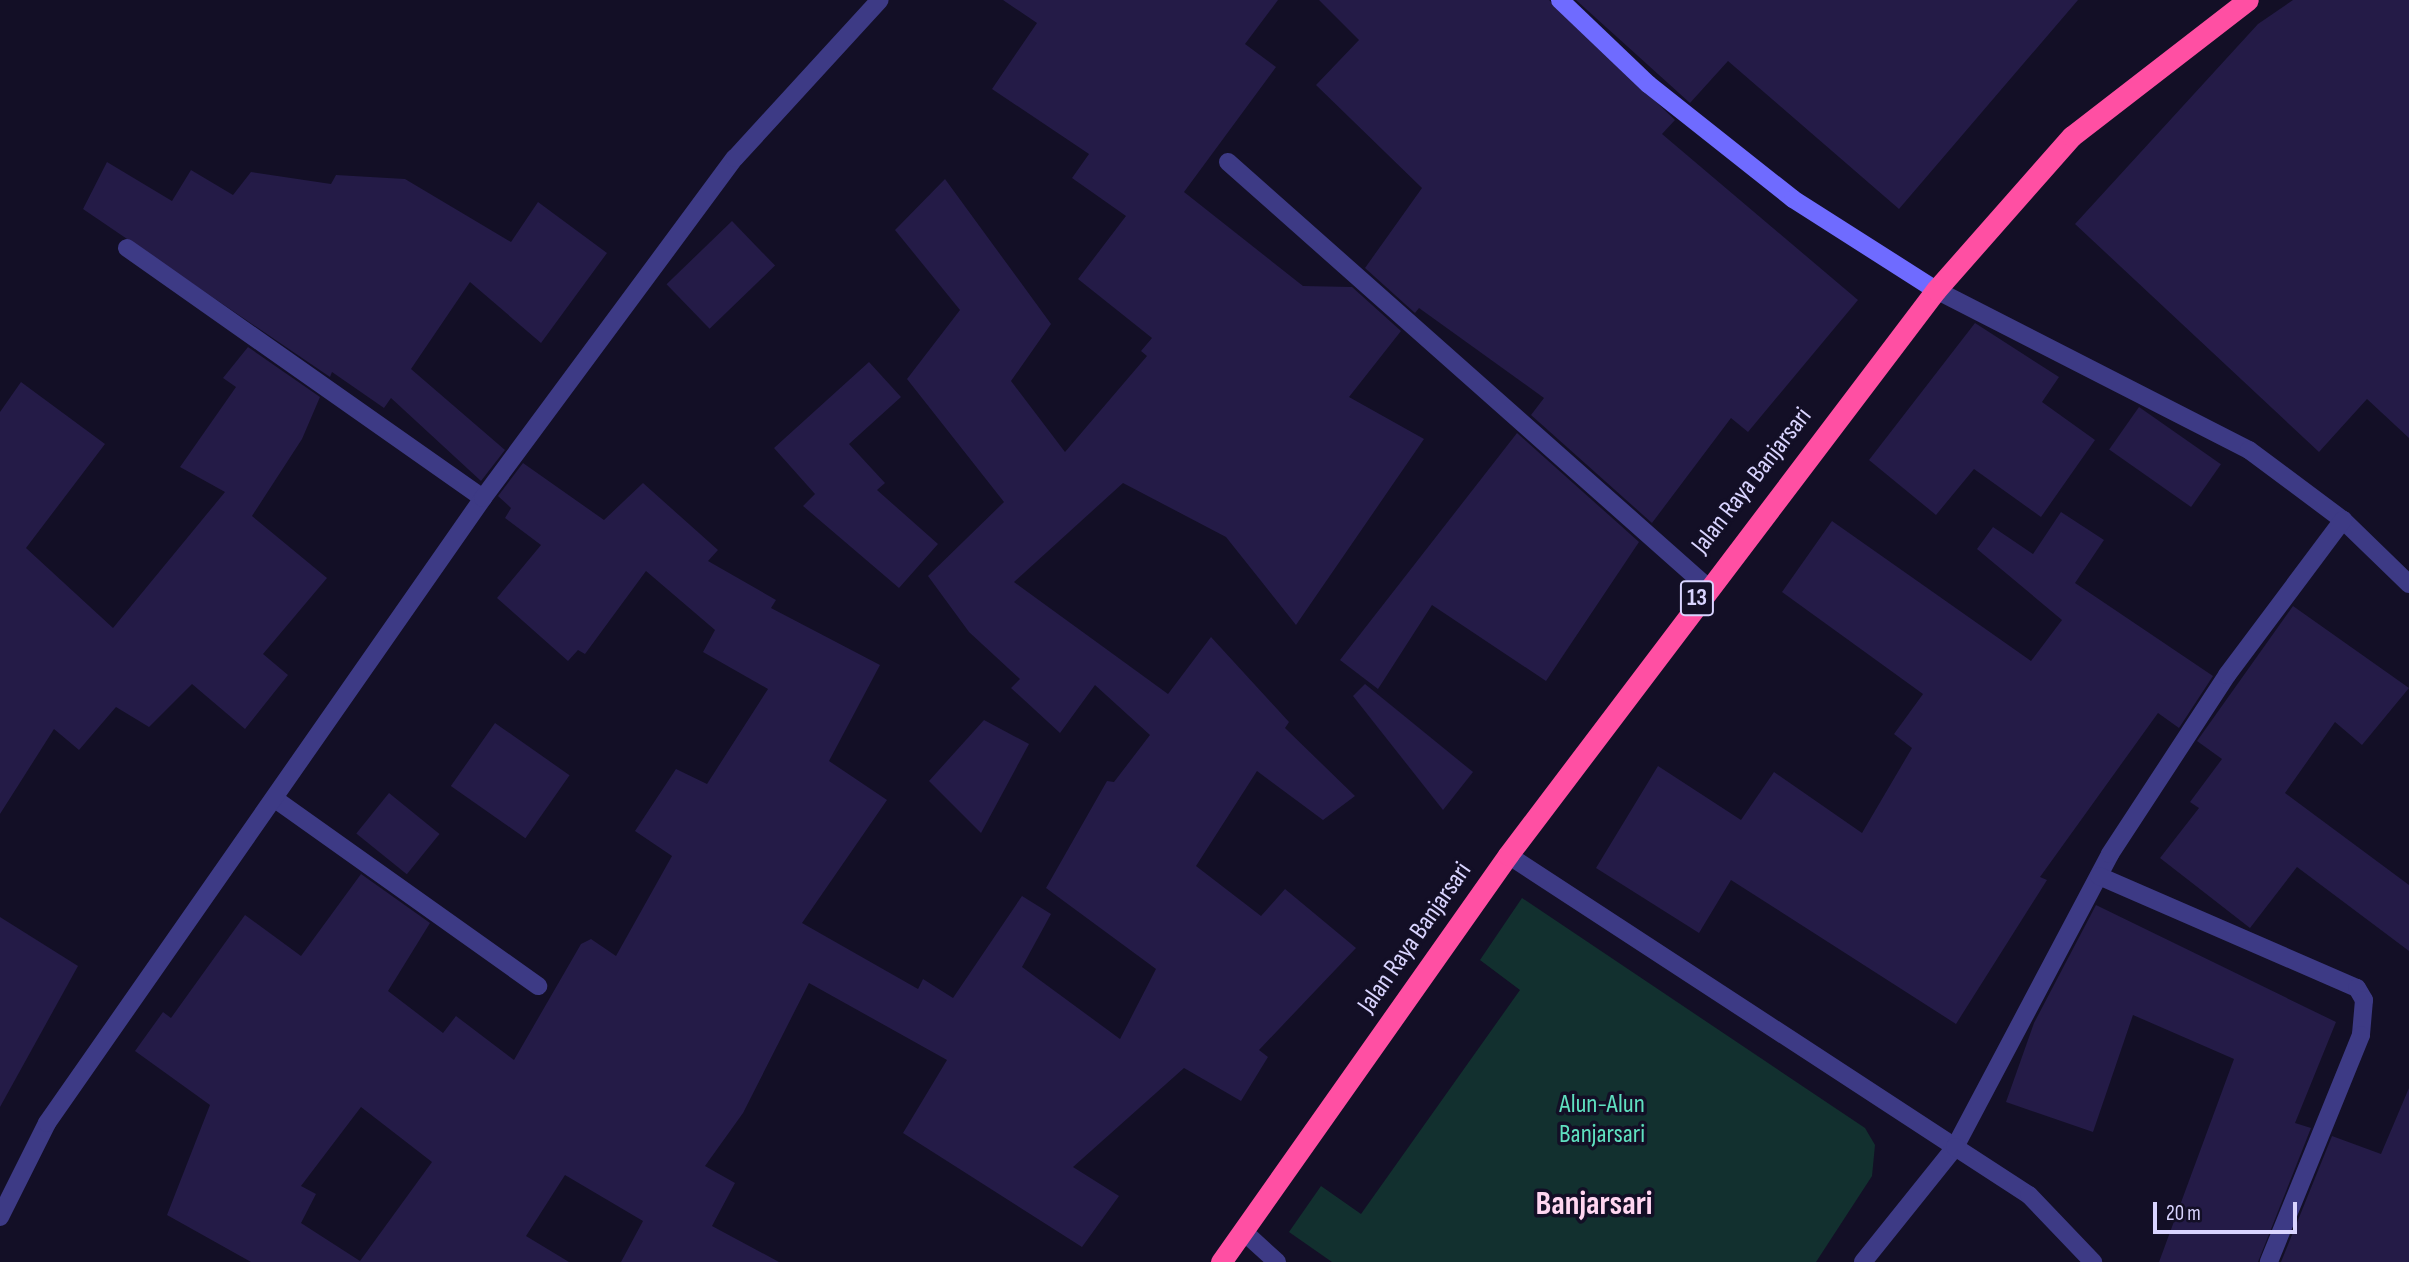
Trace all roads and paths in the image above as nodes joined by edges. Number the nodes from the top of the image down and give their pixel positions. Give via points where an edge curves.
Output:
1 (880, 0) edge
2 (1560, 0) edge
3 (2248, 0) edge
4 (1228, 162) dead end
5 (127, 248) dead end
6 (1936, 290) junction
7 (483, 498) junction
8 (2343, 520) junction
9 (2409, 584) edge
10 (1706, 586) junction
11 (275, 799) junction
12 (1508, 855) junction
13 (2099, 876) junction
14 (538, 986) dead end
15 (1955, 1147) junction
16 (0, 1217) edge
17 (1243, 1231) junction
18 (1221, 1262) edge
19 (1277, 1262) edge
20 (1863, 1262) edge
21 (2093, 1262) edge
22 (2269, 1262) edge

1 - 7 street via 736,158
2 - 6 street via 1648,84 1793,199
3 - 6 highway, Jalan Raya Banjarsari / 13 via 2072,136
4 - 10 street
5 - 7 street
6 - 8 street via 2201,420
6 - 10 highway, Jalan Raya Banjarsari / 13
7 - 11 street
8 - 9 street
8 - 13 street via 2227,675
10 - 12 highway, Jalan Raya Banjarsari / 13
11 - 14 street
11 - 16 street via 47,1123
12 - 15 street
12 - 17 highway, Jalan Raya Banjarsari / 13
13 - 15 street
13 - 22 street via 2357,988 2364,1000 2361,1035
15 - 20 street
15 - 21 street via 2029,1195
17 - 18 highway, Jalan Raya Banjarsari / 13
17 - 19 street

